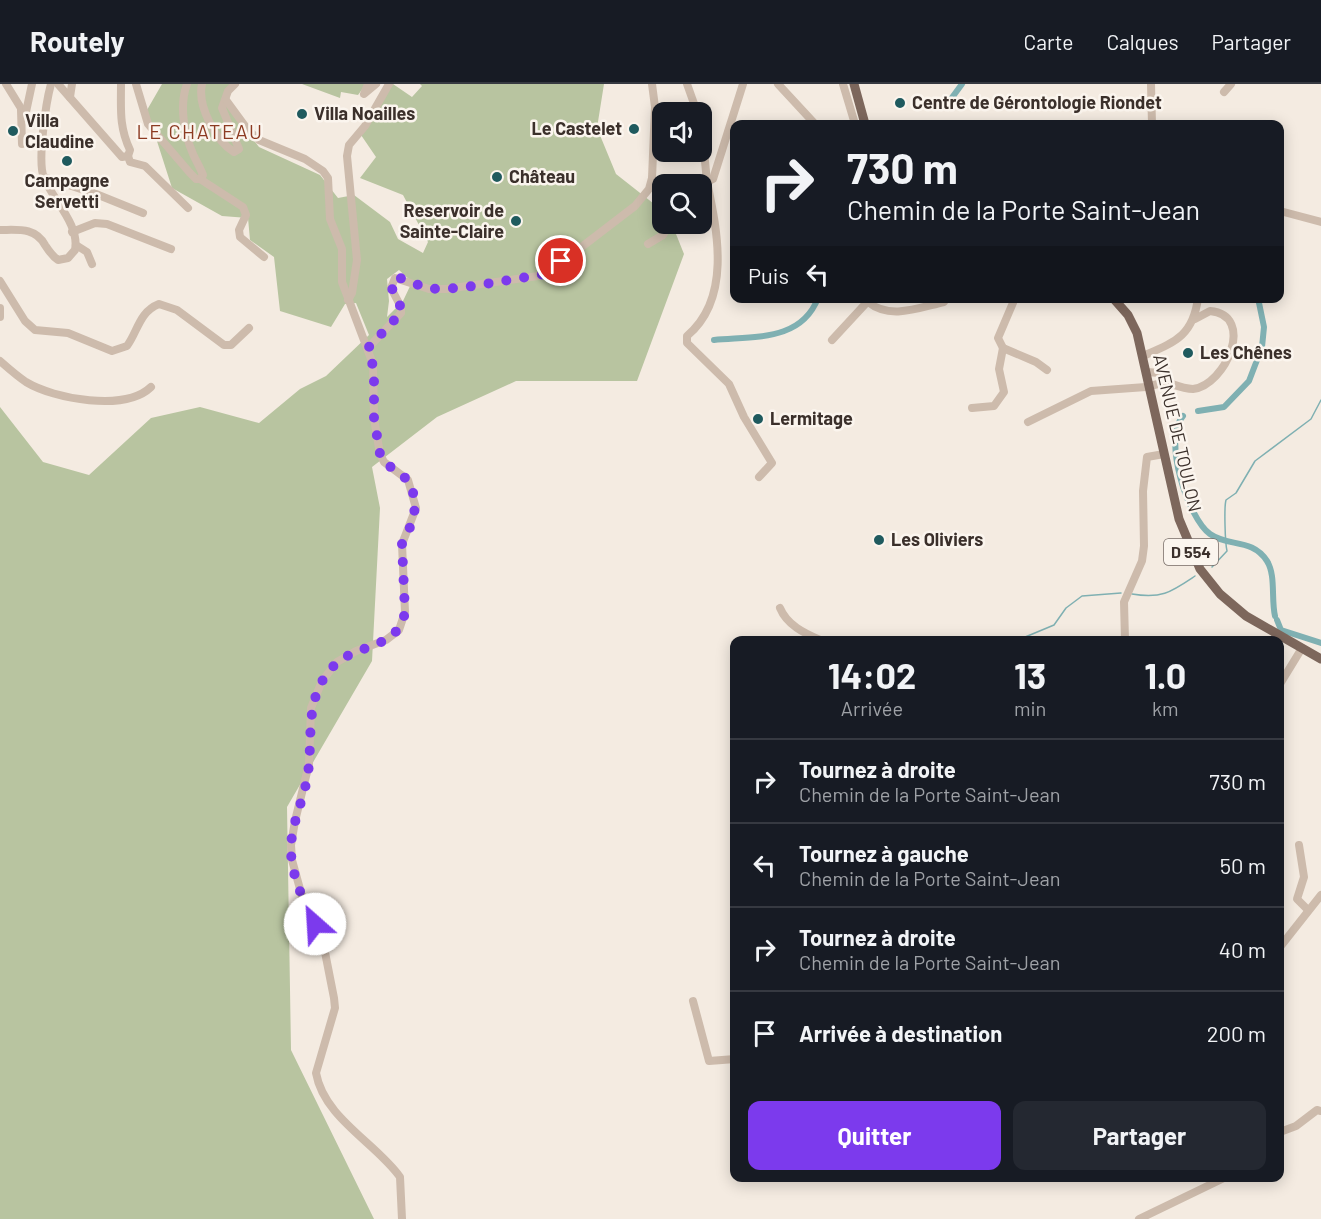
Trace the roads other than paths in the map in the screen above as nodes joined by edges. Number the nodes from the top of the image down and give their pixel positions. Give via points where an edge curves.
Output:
1 (6, 84) edge
2 (32, 84) edge
3 (51, 84) edge
4 (58, 84) edge
5 (72, 84) edge
6 (121, 84) edge
7 (136, 84) edge
8 (187, 84) edge
9 (202, 84) edge
10 (235, 84) edge
11 (368, 84) edge
12 (376, 84) edge
13 (389, 84) edge
14 (652, 84) edge
15 (687, 84) edge
16 (743, 84) edge
17 (778, 84) edge
18 (843, 84) edge
19 (854, 84) edge
20 (1151, 84) edge
21 (1231, 84) edge
22 (1224, 92) dead end
23 (70, 97) junction
24 (226, 100) junction
25 (693, 102) edge
26 (23, 111) junction
27 (732, 120) edge
28 (811, 120) edge
29 (854, 120) edge
30 (864, 120) edge
31 (1152, 120) edge
32 (44, 122) junction
33 (730, 125) edge
34 (22, 144) dead end
35 (128, 156) junction
36 (44, 177) junction
37 (200, 179) junction
38 (712, 180) edge
39 (188, 208) dead end
40 (1284, 212) edge
41 (143, 213) dead end
42 (1321, 222) edge
43 (0, 230) edge
44 (712, 231) edge
45 (72, 232) junction
46 (664, 234) edge
47 (648, 244) dead end
48 (76, 245) junction
49 (171, 249) dead end
50 (264, 257) dead end
51 (92, 264) dead end
52 (0, 281) edge
53 (348, 300) junction
54 (866, 303) edge
55 (872, 303) edge
56 (939, 303) edge
57 (1013, 303) edge
58 (1117, 303) edge
59 (1197, 303) edge
60 (0, 308) edge
61 (0, 317) edge
62 (1195, 318) junction
63 (249, 328) dead end
64 (832, 340) dead end
65 (368, 348) junction
66 (1003, 348) junction
67 (1143, 356) junction
68 (0, 361) edge
69 (1047, 370) dead end
70 (1147, 372) junction
71 (1166, 382) junction
72 (151, 387) dead end
73 (1150, 387) junction
74 (972, 408) dead end
75 (1028, 422) dead end
76 (1164, 454) junction
77 (759, 477) dead end
78 (780, 608) dead end
79 (810, 636) edge
80 (1125, 636) edge
81 (1282, 636) edge
82 (1284, 637) edge
83 (1302, 648) junction
84 (1321, 659) edge
85 (1284, 677) edge
86 (1299, 845) dead end
87 (1321, 895) edge
88 (1307, 909) junction
89 (1284, 941) edge
90 (693, 1001) dead end
91 (730, 1059) edge
92 (1321, 1111) edge
93 (1284, 1130) edge
94 (1216, 1182) edge
95 (402, 1219) edge
96 (1139, 1219) edge

1 - 26 street
2 - 26 street
3 - 32 street
4 - 23 street
5 - 23 street
6 - 35 street via 120,120 130,150
7 - 37 street via 148,124 195,179
8 - 37 street via 183,94 184,123 201,168
9 - 24 street via 206,115 226,147 234,152 239,149 222,108
10 - 24 street
11 - 12 street via 364,94
13 - 53 street via 349,146 349,197 357,260
14 - 65 street via 652,178 649,189 635,206 545,274 446,289 429,289 395,278 391,288 401,313
15 - 25 street
16 - 27 street
17 - 28 street
18 - 29 street
19 - 30 main road
20 - 31 street
21 - 22 street
23 - 35 street via 122,157
24 - 53 street via 259,140 305,159 328,178 330,219 342,249 342,282
26 - 32 street via 27,118
26 - 34 street
32 - 36 street
33 - 38 street
35 - 39 street via 130,162 145,166
36 - 41 street
36 - 45 street
37 - 50 street via 243,207 246,215 240,237
40 - 42 street
43 - 48 street via 31,231 58,260 68,258
44 - 77 street via 718,263 716,292 698,327 687,336 687,343 729,384 772,463
45 - 48 street
45 - 49 street via 95,223 107,224
46 - 47 street
48 - 51 street via 87,252
52 - 63 street via 25,321 42,332 68,333 104,349 117,351 127,346 145,313 162,304 177,310 225,345 231,345
53 - 65 street
54 - 64 street
55 - 56 street via 881,311 898,312
57 - 66 street via 998,338
58 - 67 main road, AVENUE DE TOULON / D 554 via 1132,324
59 - 62 street
60 - 61 street
62 - 67 street via 1180,338
62 - 71 street via 1209,311 1226,315 1234,328 1233,345 1214,379 1202,386 1182,388
65 - 95 street via 374,370 374,418 380,454 384,462 408,480 415,498 414,519 402,544 405,612 393,636 345,656 322,681 311,708 308,778 291,845 303,900 322,937 334,998 318,1081 336,1110 400,1177
66 - 69 street
66 - 74 street via 999,369 1004,392 994,406
67 - 70 main road, AVENUE DE TOULON / D 554
68 - 72 street via 26,382 72,397 121,400
70 - 71 street via 1159,373
70 - 73 main road, AVENUE DE TOULON / D 554
71 - 73 street
73 - 75 street via 1091,391
73 - 76 main road, AVENUE DE TOULON / D 554
76 - 80 street via 1147,457 1144,546 1142,561 1124,602
76 - 81 main road, AVENUE DE TOULON / D 554 via 1184,536 1200,569 1233,606
78 - 79 street via 801,632
82 - 83 main road, AVENUE DE TOULON / D 554
83 - 84 main road, AVENUE DE TOULON / D 554
83 - 85 street
86 - 88 street via 1304,878 1297,899
87 - 88 street
88 - 89 street
90 - 91 street via 709,1061
92 - 93 street
94 - 96 street

